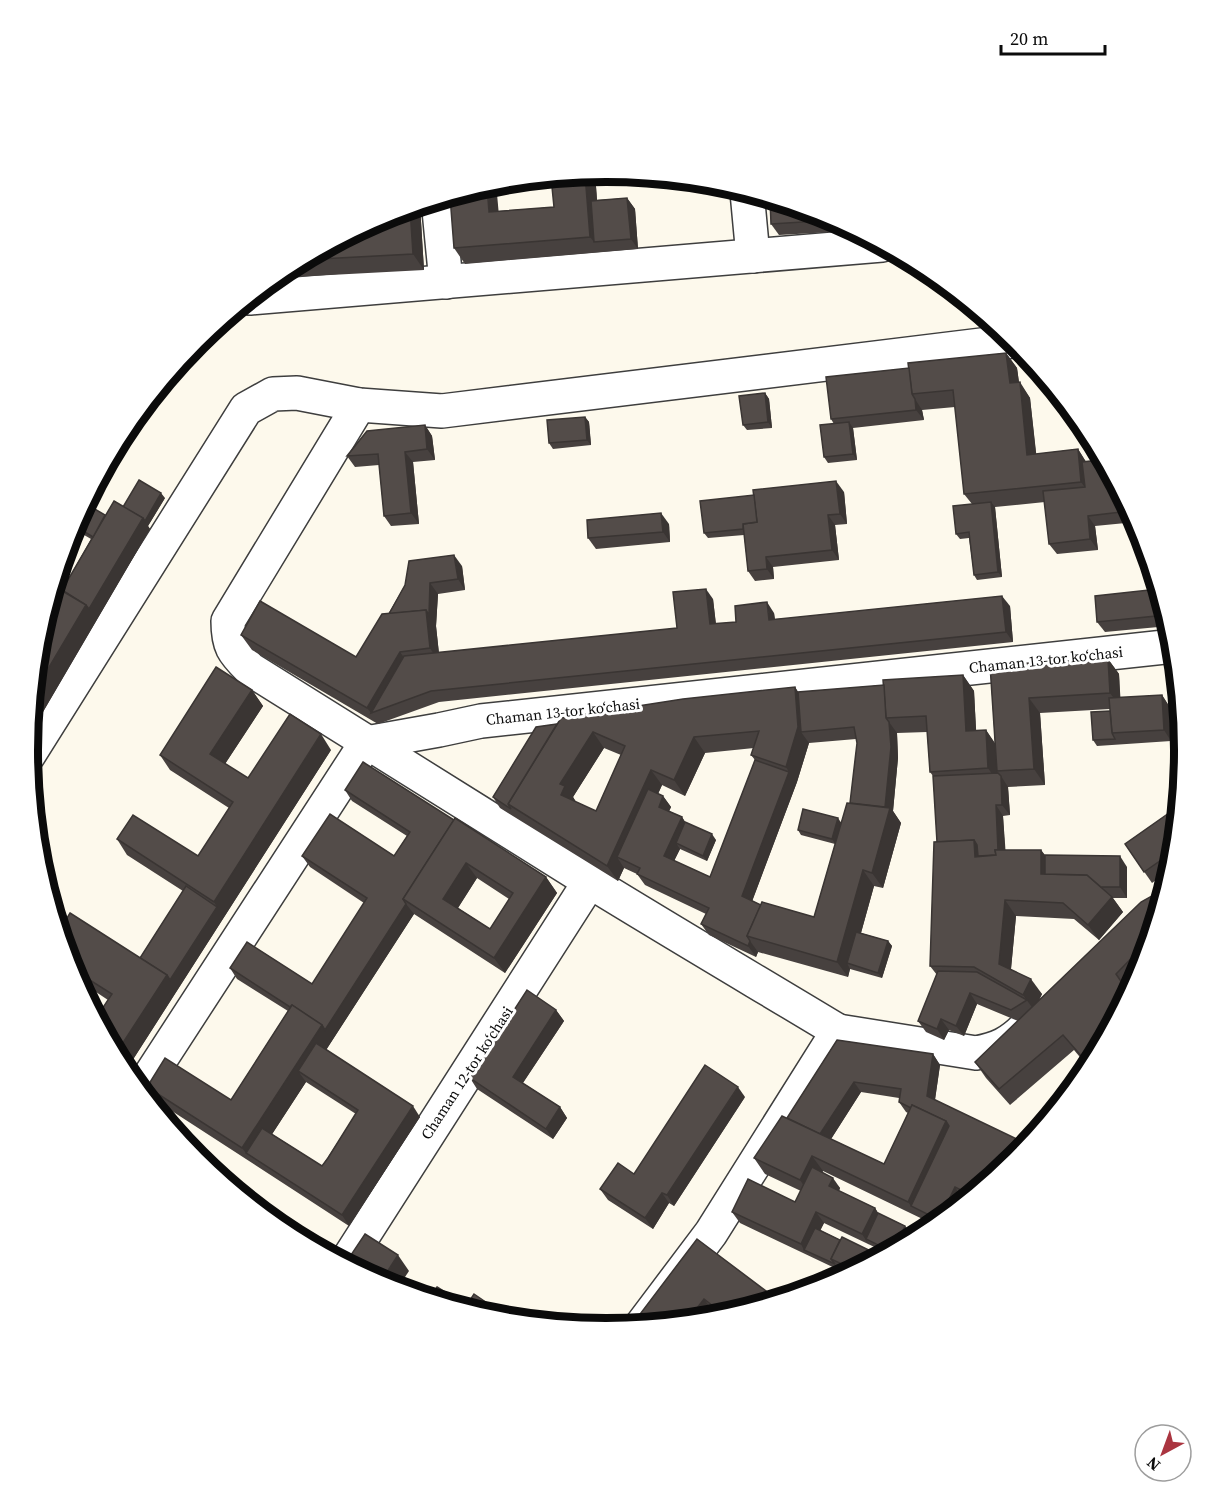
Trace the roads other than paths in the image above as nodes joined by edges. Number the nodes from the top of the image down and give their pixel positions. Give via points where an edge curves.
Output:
1 (748, 201) edge
2 (439, 208) edge
3 (867, 246) edge
4 (753, 256) junction
5 (446, 282) junction
6 (264, 297) edge
7 (1000, 343) edge
8 (359, 405) junction
9 (1164, 647) edge
10 (38, 732) edge
11 (366, 742) junction
12 (590, 881) junction
13 (1046, 1008) edge
14 (838, 1032) junction
15 (145, 1083) edge
16 (349, 1257) edge
17 (647, 1317) edge

1 - 4 street
2 - 5 street
3 - 4 street
4 - 5 street
5 - 6 street
7 - 8 street via 442,411
8 - 10 street via 297,393 273,394 246,409
8 - 11 street via 228,621 228,638 235,654 250,669
9 - 11 street, Chaman 13-tor koʻchasi via 481,721
11 - 12 street
11 - 15 street
12 - 14 street
12 - 16 street, Chaman 12-tor koʻchasi
13 - 14 street via 1013,1040 976,1053
14 - 17 street via 711,1233

